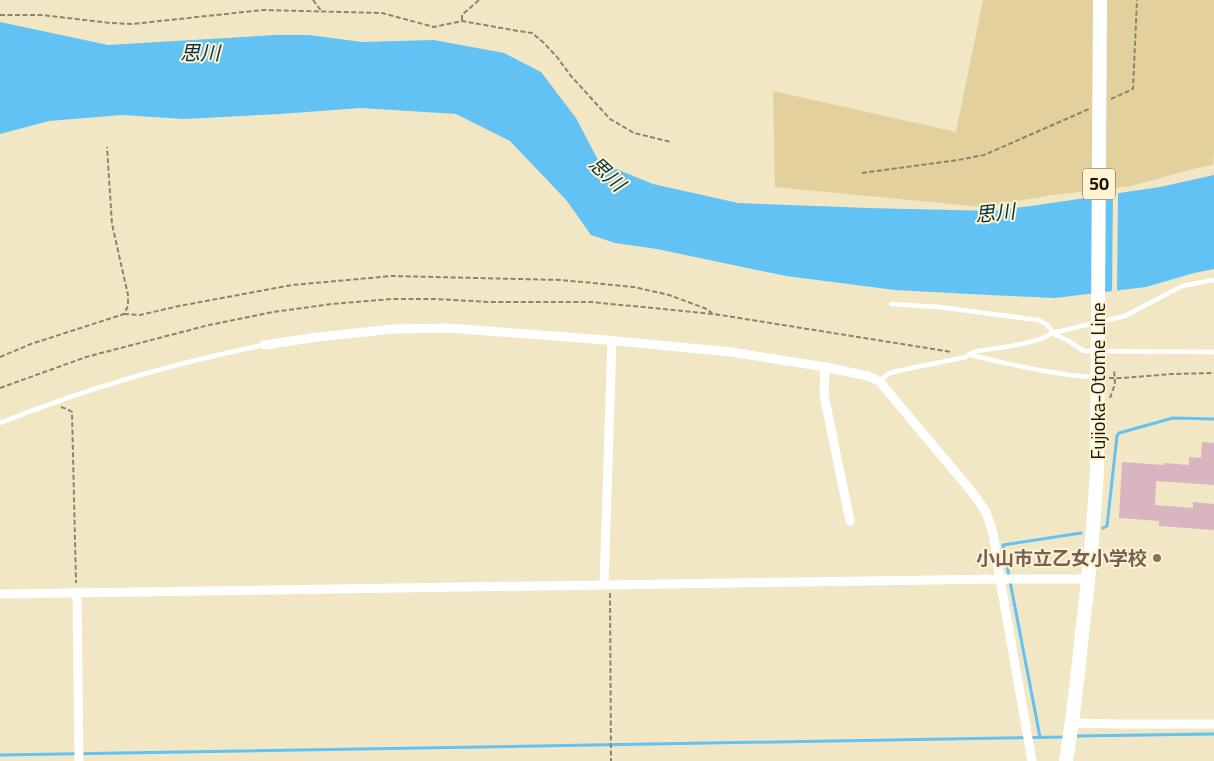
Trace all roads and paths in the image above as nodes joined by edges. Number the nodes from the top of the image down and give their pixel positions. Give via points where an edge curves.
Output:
1 (313, 0) edge
2 (479, 0) edge
3 (1100, 0) edge
4 (1137, 0) edge
5 (322, 12) junction
6 (0, 14) edge
7 (462, 21) junction
8 (1107, 100) dead end
9 (1090, 108) dead end
10 (671, 142) dead end
11 (107, 147) dead end
12 (862, 173) dead end
13 (1214, 280) edge
14 (891, 304) dead end
15 (124, 314) junction
16 (714, 314) dead end
17 (1052, 333) junction
18 (612, 340) junction
19 (264, 345) joint
20 (1214, 352) edge
21 (969, 354) junction
22 (0, 357) edge
23 (825, 367) junction
24 (1098, 372) junction
25 (1214, 374) edge
26 (1116, 378) dead end
27 (879, 381) junction
28 (50, 405) junction
29 (0, 423) edge
30 (850, 521) dead end
31 (1000, 579) junction
32 (1089, 579) junction
33 (607, 584) junction
34 (76, 592) junction
35 (0, 594) edge
36 (1072, 723) junction
37 (1214, 724) edge
38 (79, 761) edge
39 (611, 761) edge
40 (1032, 761) edge
41 (1066, 761) edge

1 - 5 path
2 - 7 path via 462,15
3 - 24 main road, Fujioka-Otome Line / 50
4 - 8 path via 1133,89
5 - 6 path via 263,10 132,24
5 - 7 path via 382,12 434,27
7 - 10 path via 532,33 557,57 610,120 634,133
9 - 12 path via 984,154
11 - 15 path via 112,224 128,295
13 - 17 lane via 1182,286 1125,316
14 - 17 lane via 1038,320 1051,328
15 - 16 path via 140,315 292,285 392,276 543,279 634,287 669,295
15 - 22 path
17 - 20 lane via 1084,351
17 - 21 lane via 1034,341
18 - 19 street via 449,328 384,330
18 - 23 street via 731,352
18 - 33 street
19 - 28 lane via 88,391
21 - 24 lane via 1076,376
21 - 27 lane via 896,371
23 - 27 street
23 - 30 street via 824,395
24 - 32 main road, Fujioka-Otome Line / 50 via 1098,469
25 - 26 path
27 - 31 street via 986,512 993,533
28 - 29 lane
28 - 34 path via 72,412
31 - 32 street
31 - 33 street
31 - 40 street
32 - 36 main road, Fujioka-Otome Line / 50
33 - 34 street
33 - 39 path
34 - 35 street
34 - 38 street
36 - 37 street
36 - 41 main road, Fujioka-Otome Line / 50

